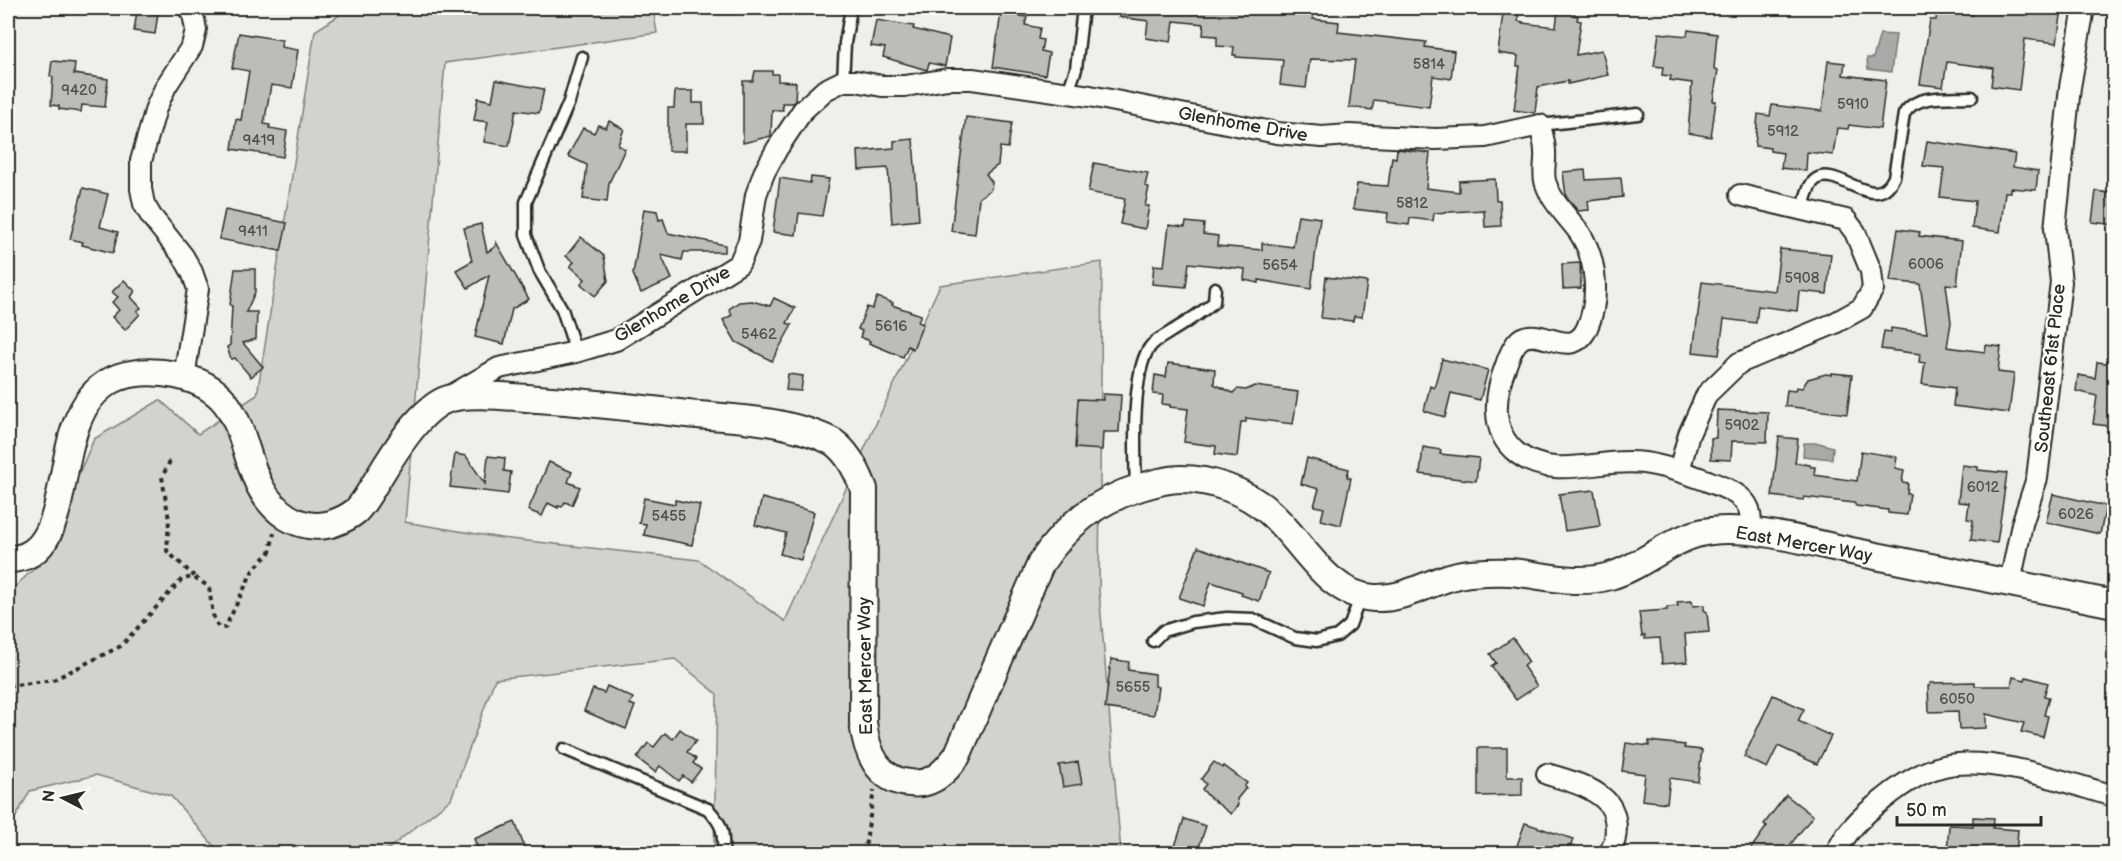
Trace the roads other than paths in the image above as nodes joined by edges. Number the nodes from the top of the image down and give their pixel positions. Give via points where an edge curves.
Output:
1 (188, 8) edge
2 (852, 8) edge
3 (1083, 8) edge
4 (2084, 8) edge
5 (582, 57) dead end
6 (843, 81) junction
7 (1068, 92) junction
8 (1972, 98) dead end
9 (1638, 114) dead end
10 (1540, 126) junction
11 (1740, 195) dead end
12 (1802, 211) junction
13 (1215, 288) dead end
14 (576, 352) junction
15 (184, 377) junction
16 (442, 401) junction
17 (1679, 471) junction
18 (1136, 489) junction
19 (1752, 532) junction
20 (8, 559) edge
21 (2010, 583) junction
22 (1361, 594) junction
23 (2115, 603) edge
24 (1153, 641) dead end
25 (564, 749) dead end
26 (1547, 774) dead end
27 (2115, 796) edge
28 (723, 854) edge
29 (1609, 854) edge
30 (1836, 854) edge

1 - 15 street via 196,30 192,46 156,108 141,161 144,204 183,256 198,289
2 - 6 lane
3 - 7 lane via 1076,69
4 - 21 street, Southeast 61st Place via 2070,87 2055,229 2061,282 2037,478
5 - 14 lane via 568,102 526,202 526,234 538,270 562,309
6 - 7 street, Glenhome Drive via 905,86 972,79
6 - 14 street, Glenhome Drive via 825,90 803,110 777,148 756,195 749,241 739,264 616,340
7 - 10 street, Glenhome Drive via 1277,133 1322,137 1485,137
8 - 12 lane via 1914,102 1904,114 1890,186 1869,192 1840,180 1820,178 1813,181
9 - 10 lane
10 - 17 street via 1545,183 1580,234 1593,267 1595,299 1586,332 1578,340 1568,343 1533,335 1521,338 1511,352 1496,405 1505,441 1534,464 1558,468 1644,463
11 - 12 street
12 - 17 street via 1846,220 1871,271 1873,289 1862,308 1739,363 1707,394 1689,434
13 - 18 lane via 1214,302 1151,345 1145,354 1140,369 1135,431
14 - 16 street, Glenhome Drive via 499,368
15 - 16 street via 207,386 223,399 258,486 278,511 308,525 340,521 357,510 414,427
15 - 20 street via 138,373 102,385 90,397 73,429 58,507 42,544 30,555
16 - 18 street, East Mercer Way via 474,395 589,402 775,424 812,432 835,444 859,474 864,489 865,741 879,769 900,782 932,780 945,771 961,747 1041,563 1056,541 1095,506
17 - 19 street via 1722,486 1744,500
18 - 22 street, East Mercer Way via 1180,479 1226,486 1270,512 1333,581
19 - 21 street, East Mercer Way
19 - 22 street, East Mercer Way via 1708,531 1692,535 1611,576 1593,579 1468,573 1446,577 1398,596 1372,598
21 - 23 street, East Mercer Way
22 - 24 lane via 1350,625 1337,636 1317,641 1295,638 1252,619 1227,618 1163,631
25 - 28 lane via 708,809 720,822
26 - 29 street via 1604,798 1615,815 1617,832
27 - 30 street via 1998,766 1945,766 1924,773 1865,813

